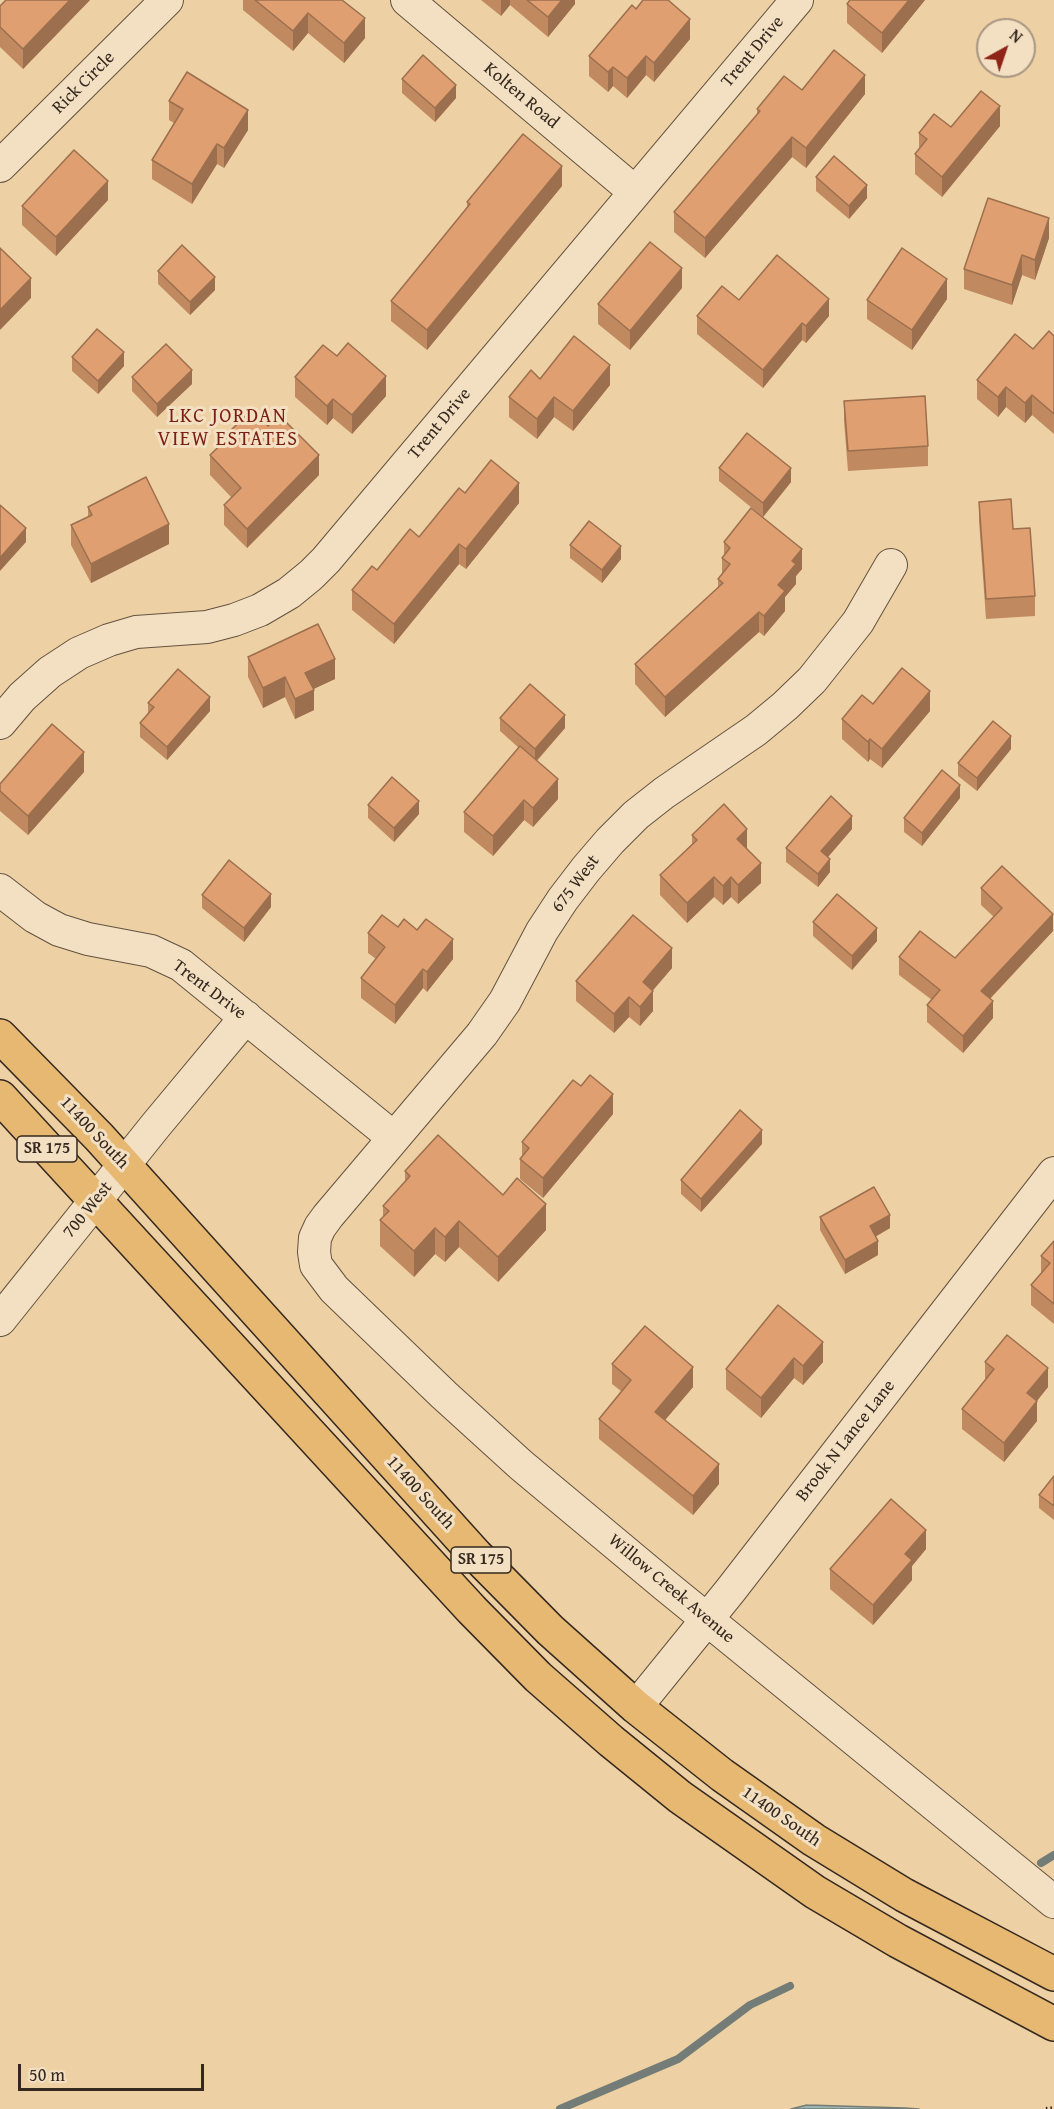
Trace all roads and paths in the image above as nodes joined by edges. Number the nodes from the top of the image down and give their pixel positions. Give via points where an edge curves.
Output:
1 (167, 0) edge
2 (407, 0) edge
3 (797, 0) edge
4 (0, 166) edge
5 (635, 192) junction
6 (891, 565) dead end
7 (0, 723) edge
8 (0, 890) edge
9 (246, 1017) junction
10 (0, 1036) edge
11 (0, 1096) edge
12 (394, 1138) junction
13 (125, 1165) junction
14 (1054, 1173) edge
15 (95, 1202) junction
16 (314, 1252) joint
17 (0, 1320) edge
18 (707, 1619) junction
19 (636, 1707) junction
20 (1054, 1902) edge
21 (1054, 1974) edge
22 (1054, 2024) edge
23 (1054, 2108) edge
24 (1046, 2109) edge

1 - 4 street, Rick Circle
2 - 5 street, Kolten Road
3 - 5 street, Trent Drive
5 - 7 street, Trent Drive via 311,575 260,610 234,620 207,627 136,632 80,653 50,672
6 - 12 street, 675 West via 858,622 812,680 756,730 664,793 610,841 563,899 482,1034
8 - 9 street, Trent Drive via 58,930 151,951 181,965
9 - 12 street, Trent Drive
9 - 13 street, 700 West
10 - 13 main road, 11400 South / SR 175
11 - 15 main road, SR 175
12 - 16 street, 675 West via 320,1227
13 - 15 street, 700 West
13 - 19 main road, 11400 South / SR 175 via 476,1555 550,1630
14 - 18 street, Brook N Lance Lane
15 - 17 street, 700 West
15 - 22 main road, SR 175 via 472,1610 538,1677 611,1741 680,1797 815,1892 897,1941
16 - 18 street, Willow Creek Avenue via 316,1265 334,1288 444,1395 521,1465
18 - 19 street, Brook N Lance Lane
18 - 20 street, Willow Creek Avenue
19 - 21 main road, 11400 South / SR 175 via 813,1840 904,1895
23 - 24 path

